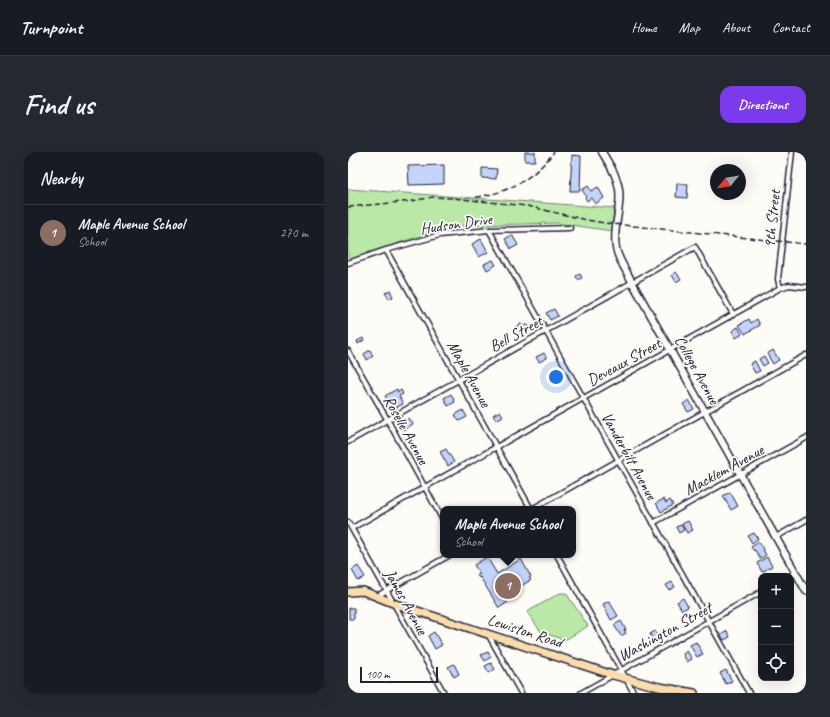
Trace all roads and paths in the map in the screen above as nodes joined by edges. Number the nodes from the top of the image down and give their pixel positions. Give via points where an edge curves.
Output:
1 (602, 152) edge
2 (792, 152) edge
3 (570, 228) dead end
4 (489, 230) junction
5 (386, 250) junction
6 (348, 263) edge
7 (632, 282) junction
8 (806, 286) edge
9 (780, 288) junction
10 (733, 314) junction
11 (546, 331) junction
12 (670, 350) junction
13 (348, 351) edge
14 (806, 355) edge
15 (458, 380) junction
16 (584, 398) junction
17 (705, 412) junction
18 (387, 420) junction
19 (806, 438) edge
20 (348, 442) edge
21 (496, 447) junction
22 (618, 460) junction
23 (740, 474) junction
24 (425, 488) junction
25 (530, 506) edge
26 (537, 506) edge
27 (440, 515) edge
28 (806, 520) edge
29 (348, 522) edge
30 (653, 523) junction
31 (352, 528) junction
32 (776, 537) junction
33 (445, 558) edge
34 (559, 558) edge
35 (793, 573) edge
36 (794, 575) edge
37 (387, 591) junction
38 (806, 591) edge
39 (348, 592) edge
40 (758, 594) edge
41 (377, 596) junction
42 (393, 603) junction
43 (709, 622) junction
44 (487, 634) junction
45 (622, 670) junction
46 (613, 675) junction
47 (626, 679) junction
48 (444, 693) edge
49 (521, 693) edge
50 (581, 693) edge
51 (634, 693) edge
52 (694, 693) edge
53 (749, 693) edge

1 - 7 main road, College Avenue via 618,183 616,246
2 - 9 street, 9th Street via 778,279
3 - 4 street, Hudson Drive
4 - 5 street, Hudson Drive via 440,235
4 - 11 street, Vanderbilt Avenue
5 - 6 street, Hudson Drive
5 - 15 street, Maple Avenue
7 - 10 street, Bell Street via 695,247
7 - 11 street, Bell Street
7 - 12 main road, College Avenue
8 - 9 street, Deveaux Street via 789,285
9 - 10 street, Deveaux Street
10 - 12 street, Deveaux Street
11 - 15 street, Bell Street
11 - 16 street, Vanderbilt Avenue
12 - 16 street, Deveaux Street
12 - 17 main road, College Avenue
13 - 18 street, Roselle Avenue
14 - 17 street
15 - 18 street, Bell Street
15 - 21 street, Maple Avenue
16 - 21 street, Deveaux Street
16 - 22 street, Vanderbilt Avenue
17 - 22 street
17 - 23 main road, College Avenue
18 - 20 street, Bell Street
18 - 24 street, Roselle Avenue
19 - 23 street, Macklem Avenue
21 - 24 street, Deveaux Street
21 - 25 street, Maple Avenue
22 - 26 street
22 - 30 street, Vanderbilt Avenue
23 - 30 street, Macklem Avenue
23 - 32 main road, College Avenue
24 - 27 street, Roselle Avenue
24 - 31 street, Deveaux Street
28 - 32 street
29 - 31 street, James Avenue
30 - 43 street, Vanderbilt Avenue
31 - 37 street, James Avenue
32 - 35 main road, College Avenue
33 - 37 street
34 - 45 street
36 - 38 main road, College Avenue
37 - 41 street
37 - 42 street, James Avenue
39 - 41 main road, Lewiston Road via 362,591
40 - 43 street, Washington Street
41 - 42 main road, Lewiston Road
42 - 44 main road, Lewiston Road
42 - 48 street, James Avenue
43 - 45 street, Washington Street
43 - 53 street, Vanderbilt Avenue
44 - 46 main road, Lewiston Road
44 - 49 street
45 - 46 street, Washington Street
45 - 47 street
46 - 47 main road, Lewiston Road
46 - 50 street, Washington Street
47 - 51 street
47 - 52 main road, Lewiston Road

